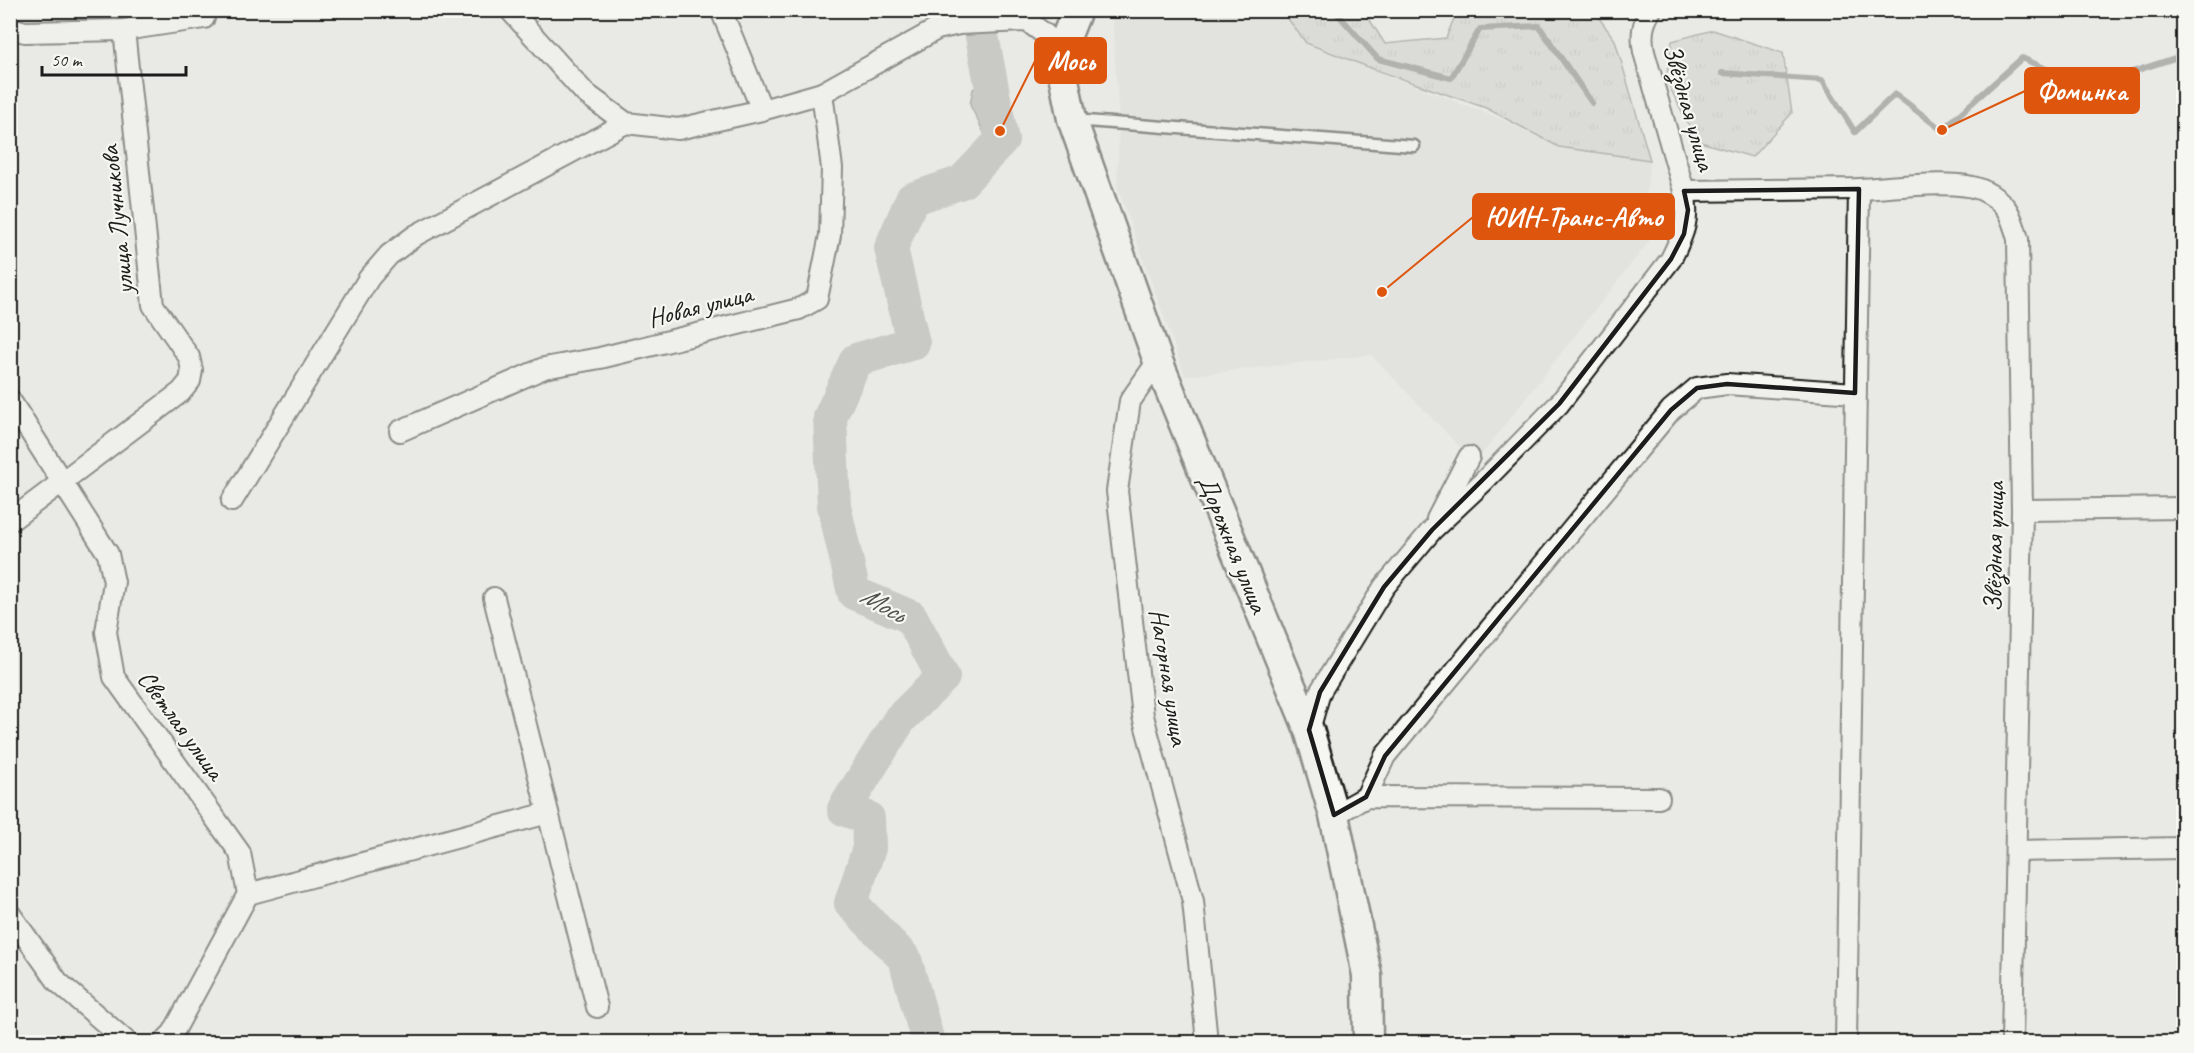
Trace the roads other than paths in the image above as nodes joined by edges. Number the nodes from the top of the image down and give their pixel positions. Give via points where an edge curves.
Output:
1 (510, 10) edge
2 (721, 10) edge
3 (1077, 10) edge
4 (1651, 10) edge
5 (1029, 16) edge
6 (204, 18) dead end
7 (10, 28) edge
8 (124, 30) junction
9 (1059, 55) junction
10 (822, 93) junction
11 (762, 111) junction
12 (1072, 119) junction
13 (626, 123) junction
14 (1414, 146) dead end
15 (1859, 189) junction
16 (1684, 191) junction
17 (1158, 361) junction
18 (1855, 393) junction
19 (10, 400) edge
20 (400, 431) dead end
21 (1468, 457) dead end
22 (62, 482) junction
23 (232, 501) dead end
24 (2184, 508) edge
25 (2022, 510) junction
26 (10, 521) edge
27 (1432, 530) junction
28 (494, 598) dead end
29 (1310, 730) junction
30 (1366, 797) junction
31 (1659, 798) dead end
32 (548, 813) junction
33 (1334, 816) junction
34 (2184, 848) edge
35 (2016, 851) junction
36 (248, 894) junction
37 (10, 914) edge
38 (597, 1007) dead end
39 (128, 1042) edge
40 (164, 1042) edge
41 (1207, 1042) edge
42 (1368, 1042) edge
43 (1845, 1042) edge
44 (2012, 1042) edge

1 - 13 street via 585,93
2 - 11 street
3 - 9 street
4 - 16 street, Звёздная улица via 1641,37
5 - 9 street
5 - 10 street via 937,29
6 - 8 street
7 - 8 street via 25,32
8 - 22 street, улица Лучникова via 153,305 189,357 192,370 190,381 181,392
9 - 12 street, Дорожная улица
10 - 11 street
10 - 20 street, Новая улица via 832,168 830,236 817,298 799,309 544,368
11 - 13 street via 678,129
12 - 14 lane
12 - 17 street, Дорожная улица
13 - 23 street via 416,235 389,255 369,278
15 - 16 street, Звёздная улица
15 - 18 street
15 - 25 street, Звёздная улица via 1956,184 1980,189 2002,202 2013,219 2018,239
16 - 27 street via 1688,210 1684,234 1671,259 1559,404
17 - 29 street, Дорожная улица
17 - 41 street, Нагорная улица via 1130,401 1117,491 1143,716 1193,901
18 - 30 street via 1727,384 1697,388 1671,410 1385,756
18 - 43 street
19 - 22 street, Светлая улица
21 - 27 street
22 - 26 street, улица Лучникова
22 - 36 street, Светлая улица via 108,554 114,582 106,632 114,677 240,853
24 - 25 street
25 - 35 street, Звёздная улица
27 - 29 street via 1384,587 1320,692
28 - 32 street
29 - 33 street, Дорожная улица
30 - 31 street
30 - 33 street
32 - 36 street
32 - 38 street
33 - 42 street, Дорожная улица via 1367,975
34 - 35 street
35 - 44 street, Звёздная улица
36 - 40 street via 173,1033
37 - 39 street via 58,982

